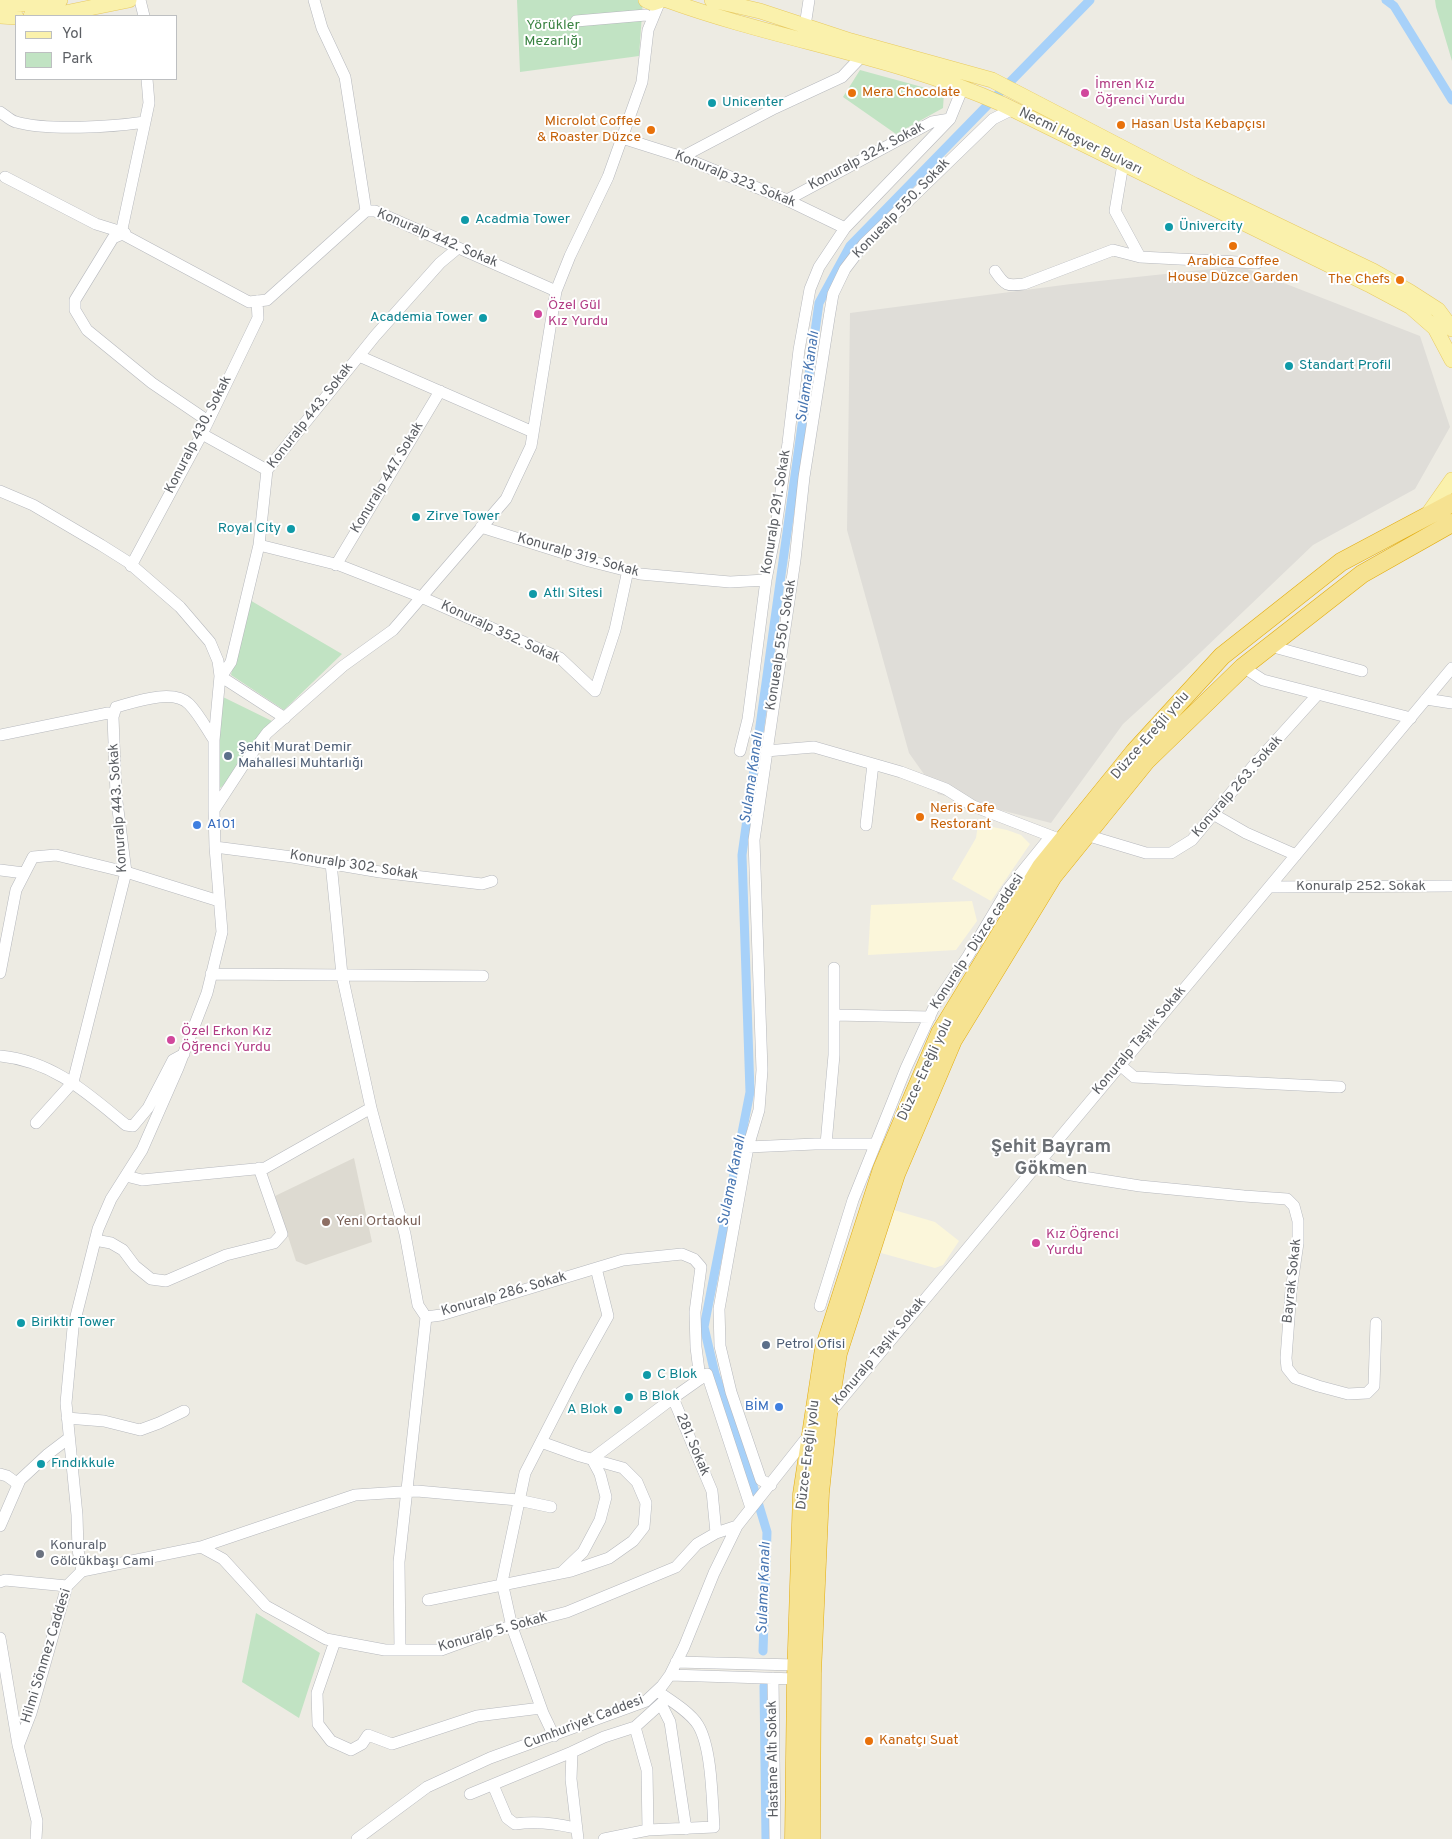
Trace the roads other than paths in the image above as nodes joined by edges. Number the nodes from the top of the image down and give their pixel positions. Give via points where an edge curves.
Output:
1 (60, 0) edge
2 (129, 0) edge
3 (140, 0) edge
4 (314, 0) edge
5 (712, 0) edge
6 (809, 0) edge
7 (654, 3) edge
8 (0, 5) edge
9 (46, 15) edge
10 (144, 15) edge
11 (0, 16) edge
12 (15, 17) edge
13 (576, 21) dead end
14 (805, 26) junction
15 (648, 30) junction
16 (861, 57) junction
17 (147, 80) edge
18 (965, 88) junction
19 (1016, 111) junction
20 (0, 112) edge
21 (950, 119) junction
22 (146, 122) junction
23 (622, 138) junction
24 (682, 157) junction
25 (1123, 164) junction
26 (5, 177) dead end
27 (787, 200) junction
28 (366, 211) junction
29 (845, 228) junction
30 (125, 233) junction
31 (458, 248) junction
32 (1140, 256) junction
33 (1257, 263) dead end
34 (995, 272) dead end
35 (556, 291) junction
36 (257, 301) junction
37 (1452, 329) edge
38 (359, 356) junction
39 (1452, 360) edge
40 (440, 391) junction
41 (208, 420) junction
42 (533, 432) junction
43 (202, 434) junction
44 (267, 470) junction
45 (1452, 480) edge
46 (0, 491) edge
47 (1452, 503) edge
48 (1426, 517) junction
49 (1452, 523) edge
50 (481, 527) junction
51 (259, 545) junction
52 (336, 565) junction
53 (131, 566) junction
54 (628, 570) junction
55 (766, 580) junction
56 (421, 597) junction
57 (1270, 646) junction
58 (1244, 667) junction
59 (1451, 670) edge
60 (1362, 671) dead end
61 (220, 676) junction
62 (1318, 694) junction
63 (1426, 699) junction
64 (1452, 703) edge
65 (114, 714) junction
66 (285, 718) junction
67 (1410, 718) junction
68 (0, 735) edge
69 (214, 740) junction
70 (740, 751) dead end
71 (766, 751) junction
72 (872, 764) junction
73 (214, 810) junction
74 (1213, 814) junction
75 (866, 825) dead end
76 (1086, 835) junction
77 (1056, 839) junction
78 (215, 847) junction
79 (1296, 855) junction
80 (331, 863) junction
81 (0, 870) edge
82 (126, 872) junction
83 (24, 873) junction
84 (492, 881) dead end
85 (1452, 886) edge
86 (1270, 887) junction
87 (219, 901) junction
88 (834, 968) dead end
89 (0, 973) edge
90 (212, 974) junction
91 (342, 975) junction
92 (483, 976) dead end
93 (834, 1015) junction
94 (930, 1017) junction
95 (184, 1054) junction
96 (0, 1056) edge
97 (1120, 1065) junction
98 (73, 1082) junction
99 (1340, 1088) dead end
100 (371, 1108) junction
101 (36, 1124) dead end
102 (826, 1144) junction
103 (874, 1144) junction
104 (748, 1148) junction
105 (1040, 1160) junction
106 (259, 1168) junction
107 (126, 1176) junction
108 (95, 1240) junction
109 (596, 1268) junction
110 (820, 1306) dead end
111 (426, 1317) junction
112 (1376, 1323) dead end
113 (700, 1379) junction
114 (673, 1398) junction
115 (184, 1411) dead end
116 (828, 1415) junction
117 (67, 1418) junction
118 (810, 1433) junction
119 (69, 1438) junction
120 (541, 1442) junction
121 (592, 1459) junction
122 (0, 1474) edge
123 (18, 1484) junction
124 (770, 1486) junction
125 (407, 1492) junction
126 (518, 1500) junction
127 (551, 1507) dead end
128 (752, 1508) junction
129 (0, 1526) edge
130 (737, 1526) junction
131 (716, 1533) junction
132 (200, 1546) junction
133 (82, 1571) junction
134 (560, 1574) junction
135 (0, 1582) edge
136 (67, 1586) junction
137 (503, 1586) junction
138 (428, 1600) dead end
139 (512, 1627) junction
140 (0, 1638) edge
141 (335, 1641) junction
142 (400, 1650) junction
143 (676, 1662) junction
144 (801, 1672) junction
145 (670, 1675) junction
146 (773, 1678) junction
147 (657, 1691) junction
148 (664, 1701) junction
149 (541, 1708) junction
150 (635, 1727) junction
151 (554, 1736) junction
152 (18, 1745) junction
153 (572, 1752) junction
154 (493, 1785) junction
155 (470, 1794) dead end
156 (686, 1829) junction
157 (648, 1830) junction
158 (576, 1833) edge
159 (713, 1833) edge
160 (36, 1839) edge
161 (357, 1839) edge
162 (604, 1839) edge
163 (775, 1839) edge
164 (794, 1839) edge
165 (811, 1839) edge

1 - 8 main road
2 - 9 main road
3 - 10 street
4 - 28 street via 322,28 345,77
5 - 14 main road, Necmi Hoşver Bulvarı
6 - 14 street
7 - 13 street
7 - 15 street
7 - 15 street
7 - 16 main road, Necmi Hoşver Bulvarı
11 - 12 main road
14 - 37 main road, Necmi Hoşver Bulvarı via 982,77 1017,93 1194,185 1374,271 1438,310
15 - 23 street via 642,82
16 - 18 main road, Necmi Hoşver Bulvarı
16 - 24 street via 842,77
17 - 22 street
18 - 19 main road, Necmi Hoşver Bulvarı
18 - 21 street, Konuralp 291. Sokak
19 - 25 main road, Necmi Hoşver Bulvarı
19 - 71 street, Konuealp 550. Sokak via 993,119 864,244 845,269 833,294
20 - 22 street via 14,122 49,126 120,126
21 - 27 street, Konuralp 324. Sokak via 932,122
21 - 29 street, Konuralp 291. Sokak
22 - 30 street via 122,229
23 - 24 street, Konuralp 323. Sokak
23 - 35 street via 608,177
24 - 27 street, Konuralp 323. Sokak
25 - 32 street via 1115,211
25 - 39 main road, Necmi Hoşver Bulvarı via 1411,307 1435,328
26 - 30 street via 96,224
27 - 29 street, Konuralp 323. Sokak
28 - 31 street, Konuralp 442. Sokak via 375,211
28 - 36 street, Konuralp 442. Sokak via 267,300
29 - 55 street, Konuralp 291. Sokak via 818,267 810,289
30 - 36 street via 249,302
30 - 41 street via 113,238 75,300 75,310 87,330 108,348
31 - 35 street, Konuralp 442. Sokak
31 - 38 street, Konuralp 443. Sokak via 440,263
32 - 33 street
32 - 34 street via 1113,250 1024,284 1009,286
35 - 42 street
36 - 41 street, Konuralp 430. Sokak via 258,318
38 - 40 street
38 - 44 street, Konuralp 443. Sokak
40 - 42 street
40 - 52 street, Konuralp 447. Sokak
41 - 43 street, Konuralp 430. Sokak
42 - 50 street via 531,446 506,499
43 - 44 street
43 - 53 street, Konuralp 430. Sokak
44 - 51 street, Konuralp 443. Sokak
45 - 48 main road
46 - 53 street via 63,522
47 - 48 highway, Düzce-Ereğli yolu
48 - 77 highway, Düzce-Ereğli yolu via 1341,562 1222,656
49 - 57 highway, Düzce-Ereğli yolu via 1362,574
50 - 54 street, Konuralp 319. Sokak
50 - 56 street
51 - 52 street
51 - 61 street, Konuralp 443. Sokak via 231,662
52 - 56 street
53 - 61 street via 180,607 210,642
54 - 55 street, Konuralp 319. Sokak via 640,574 730,582
54 - 56 street, Konuralp 352. Sokak via 615,630 595,690 560,658
55 - 70 street, Konuralp 291. Sokak via 748,719
56 - 66 street via 393,630 343,666
57 - 58 highway, Düzce-Ereğli yolu
57 - 60 street
58 - 62 street via 1263,680
58 - 76 highway, Düzce-Ereğli yolu via 1146,761
59 - 63 street, Konuralp Taşlık Sokak
61 - 66 street
61 - 69 street
62 - 67 street
62 - 74 street, Konuralp 263. Sokak
63 - 64 street
63 - 67 street, Konuralp Taşlık Sokak
65 - 68 street
65 - 69 street via 116,707 172,696 188,703
65 - 82 street, Konuralp 443. Sokak via 116,794
66 - 73 street via 267,733
67 - 79 street, Konuralp Taşlık Sokak
69 - 73 street
71 - 72 street via 814,747
71 - 104 street, Konuealp 550. Sokak via 754,840 762,1070 759,1110
72 - 75 street
72 - 77 street via 927,780 973,806
73 - 78 street
74 - 76 street, Konuralp 263. Sokak via 1192,840 1171,854 1146,853
74 - 79 street
76 - 116 highway, Düzce-Ereğli yolu via 1053,876 953,1040 896,1174 838,1352
77 - 94 street, Konuralp - Düzce caddesi via 1008,889
77 - 118 highway, Düzce-Ereğli yolu via 940,1033 882,1169 824,1349
78 - 80 street, Konuralp 302. Sokak
78 - 87 street
79 - 86 street, Konuralp Taşlık Sokak
80 - 84 street, Konuralp 302. Sokak via 482,884
80 - 91 street, Konuralp 286. Sokak
81 - 83 street
82 - 83 street via 56,855 33,857
82 - 87 street
82 - 98 street, Konuralp 443. Sokak
83 - 89 street via 16,890
85 - 86 street, Konuralp 252. Sokak
86 - 97 street, Konuralp Taşlık Sokak
87 - 90 street via 222,932
88 - 93 street
90 - 91 street
90 - 95 street
91 - 92 street
91 - 100 street, Konuralp 286. Sokak
93 - 94 street
93 - 102 street
94 - 103 street, Konuralp - Düzce caddesi
95 - 98 street via 173,1060 148,1108 133,1126 126,1124
95 - 107 street via 142,1150
96 - 98 street via 37,1064
97 - 99 street via 1134,1077
97 - 105 street, Konuralp Taşlık Sokak
98 - 101 street
100 - 106 street via 273,1164
100 - 111 street, Konuralp 286. Sokak via 405,1234 418,1306
102 - 103 street
102 - 104 street
103 - 110 street, Konuralp - Düzce caddesi via 852,1200
104 - 124 street, Konuealp 550. Sokak via 720,1309 720,1346 731,1392 761,1480
105 - 112 street, Bayrak Sokak via 1066,1174 1092,1179 1287,1198 1294,1206 1298,1221 1286,1358 1287,1368 1295,1378 1348,1394 1367,1392 1374,1386
105 - 116 street, Konuralp Taşlık Sokak
106 - 107 street via 142,1180
106 - 108 street via 282,1234 274,1244 226,1255 166,1281 151,1279 123,1250 111,1243
107 - 108 street via 112,1199
108 - 117 street via 73,1328
109 - 111 street, Konuralp 286. Sokak
109 - 113 street, Konuralp 286. Sokak via 623,1260 682,1254 694,1259 701,1267 695,1312
109 - 120 street via 608,1316
111 - 125 street
113 - 114 street
113 - 128 street via 707,1374
114 - 121 street, 281. Sokak
114 - 131 street, 281. Sokak via 712,1491
115 - 117 street via 140,1430 104,1421
116 - 144 highway, Düzce-Ereğli yolu
117 - 119 street
118 - 124 street, Cumhuriyet Caddesi
118 - 144 highway, Düzce-Ereğli yolu via 802,1494
119 - 123 street
119 - 133 street
120 - 121 street
120 - 126 street via 525,1473
121 - 134 street via 606,1497 600,1520 584,1552
121 - 134 street via 623,1468 637,1482 646,1503 644,1527 633,1541 609,1558
122 - 123 street
123 - 129 street
124 - 128 street, Cumhuriyet Caddesi
125 - 126 street
125 - 132 street via 355,1495
125 - 142 street via 399,1562
126 - 127 street
126 - 137 street
128 - 130 street, Cumhuriyet Caddesi
130 - 131 street, Konuralp 5. Sokak
130 - 143 street, Cumhuriyet Caddesi
131 - 139 street, Konuralp 5. Sokak via 697,1544 676,1567 567,1612
132 - 133 street
132 - 141 street, Konuralp 5. Sokak via 223,1559 266,1606
133 - 136 street, Hilmi Sönmez Caddesi
134 - 137 street
135 - 136 street
136 - 152 street, Hilmi Sönmez Caddesi via 31,1713
137 - 138 street
137 - 139 street
139 - 142 street, Konuralp 5. Sokak via 441,1650
139 - 149 street
140 - 152 street, Hilmi Sönmez Caddesi
141 - 142 street, Konuralp 5. Sokak
141 - 149 street via 317,1693 318,1724 331,1741 351,1750 362,1744 368,1735 392,1744 477,1716
143 - 144 street
143 - 145 street, Cumhuriyet Caddesi
144 - 146 street
144 - 164 highway, Düzce-Ereğli yolu
144 - 165 highway, Düzce-Ereğli yolu
145 - 146 street
145 - 147 street, Cumhuriyet Caddesi
146 - 163 street, Hastane Altı Sokak
147 - 148 street
147 - 151 street, Cumhuriyet Caddesi via 646,1701
148 - 150 street
148 - 156 street
148 - 159 street via 682,1709 698,1726 708,1755
149 - 151 street
150 - 153 street
150 - 157 street via 646,1770
151 - 161 street, Cumhuriyet Caddesi via 490,1758 427,1787
152 - 160 street, Hilmi Sönmez Caddesi via 37,1822
153 - 154 street
153 - 158 street
154 - 155 street
154 - 158 street via 507,1818 515,1824 534,1821 558,1824
156 - 157 street
156 - 159 street
157 - 162 street

